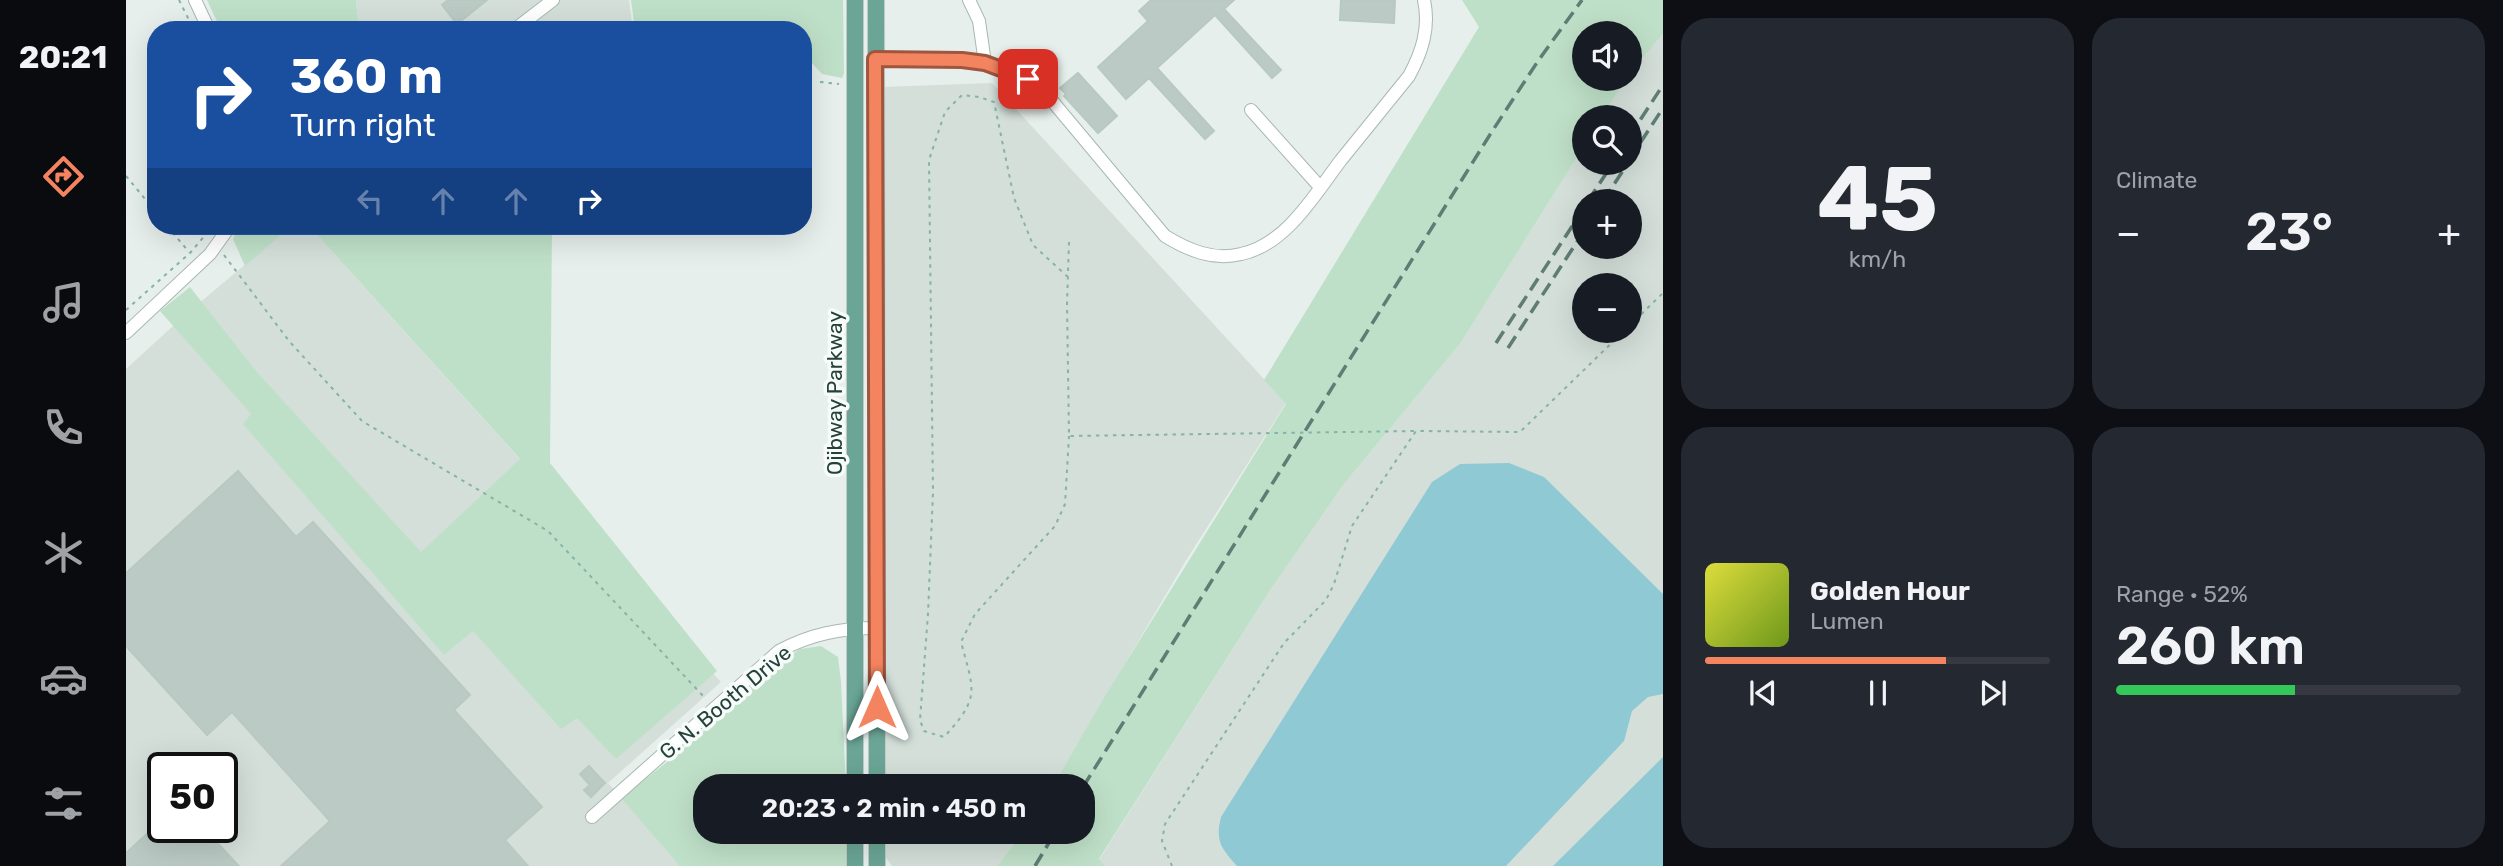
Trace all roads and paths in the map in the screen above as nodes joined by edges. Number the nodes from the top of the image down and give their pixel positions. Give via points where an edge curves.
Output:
1 (179, 0) edge
2 (195, 0) edge
3 (553, 0) edge
4 (855, 0) edge
5 (876, 0) edge
6 (970, 0) edge
7 (1424, 0) edge
8 (190, 21) edge
9 (205, 21) edge
10 (526, 21) edge
11 (985, 63) junction
12 (875, 65) junction
13 (855, 81) junction
14 (820, 82) dead end
15 (1251, 110) dead end
16 (126, 176) edge
17 (1320, 187) junction
18 (147, 201) edge
19 (175, 235) edge
20 (205, 235) edge
21 (224, 235) edge
22 (1069, 242) dead end
23 (217, 246) junction
24 (190, 253) junction
25 (1068, 277) junction
26 (1663, 293) edge
27 (126, 310) edge
28 (1642, 313) edge
29 (129, 325) edge
30 (1612, 343) edge
31 (1416, 431) junction
32 (1069, 436) junction
33 (855, 628) junction
34 (877, 628) junction
35 (714, 708) junction
36 (855, 774) edge
37 (877, 774) edge
38 (592, 817) dead end
39 (855, 844) edge
40 (877, 844) edge
41 (855, 866) edge
42 (877, 866) edge
43 (1172, 866) edge

1 - 8 path
2 - 9 street
3 - 10 street
4 - 13 main road, Ojibway Parkway
5 - 12 main road, Ojibway Parkway
6 - 11 street via 979,22
7 - 17 street via 1426,31 1421,55
11 - 12 street
11 - 17 street via 1028,79 1043,90 1165,236 1189,250 1214,256 1260,248 1292,222
12 - 13 street
12 - 34 main road, Ojibway Parkway
13 - 14 path
13 - 33 main road, Ojibway Parkway
15 - 17 street
16 - 18 path
19 - 24 path
20 - 24 path
21 - 23 street
22 - 25 path
23 - 29 street
23 - 35 path via 289,341 362,421 548,531
24 - 27 path
25 - 32 path
25 - 32 path via 1033,245 1013,198 994,102 962,95 945,113 929,160 933,492 920,720 924,731 944,737 965,713 973,687 961,642 975,614 1055,526 1065,504
26 - 28 path
30 - 31 path via 1520,432
31 - 32 path
31 - 43 path via 1352,526 1326,600 1283,643 1165,824 1162,841
33 - 34 street, G. N. Booth Drive
33 - 35 street, G. N. Booth Drive via 827,631 779,651
33 - 36 main road, Ojibway Parkway
34 - 37 main road, Ojibway Parkway
35 - 38 street, G. N. Booth Drive
39 - 41 main road
40 - 42 main road

